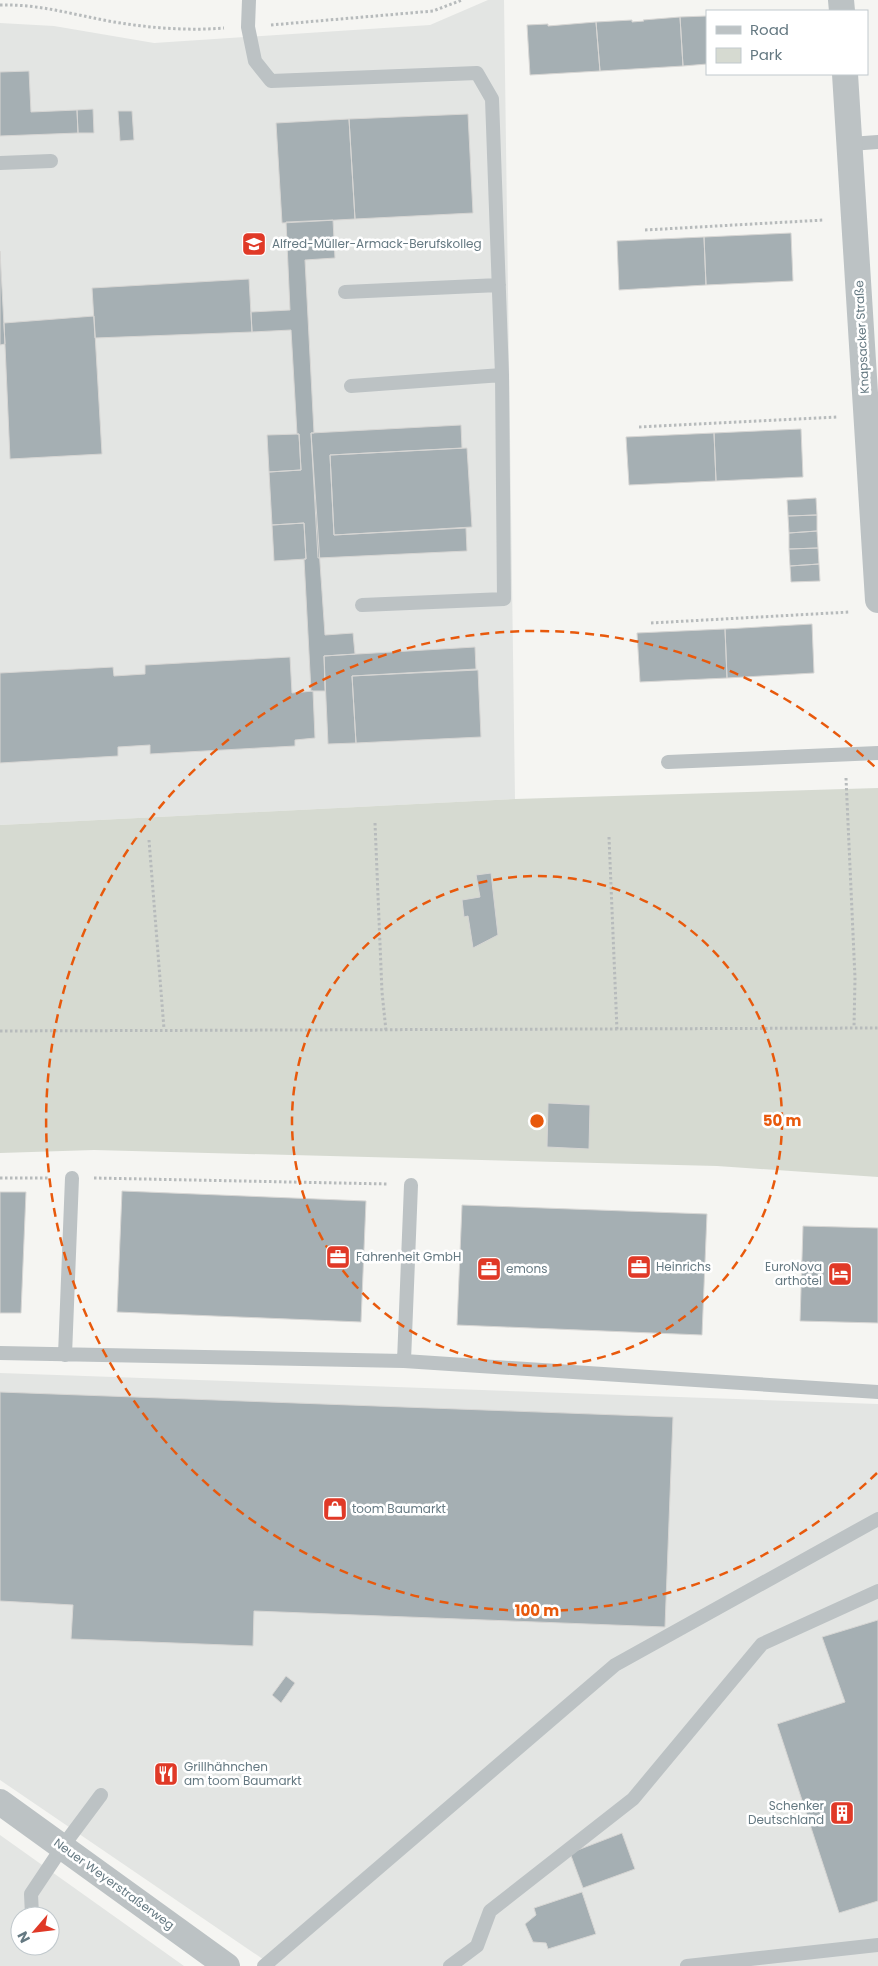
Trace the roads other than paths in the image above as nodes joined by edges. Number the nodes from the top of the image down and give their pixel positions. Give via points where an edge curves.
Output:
1 (249, 0) edge
2 (846, 75) edge
3 (878, 142) edge
4 (850, 144) junction
5 (51, 160) dead end
6 (0, 163) edge
7 (499, 285) junction
8 (345, 292) dead end
9 (502, 375) junction
10 (350, 386) dead end
11 (362, 605) dead end
12 (868, 606) edge
13 (878, 753) edge
14 (668, 762) dead end
15 (72, 1178) road end
16 (411, 1185) road end
17 (0, 1353) edge
18 (65, 1355) junction
19 (404, 1361) junction
20 (878, 1392) edge
21 (878, 1519) edge
22 (878, 1590) edge
23 (100, 1795) dead end
24 (0, 1802) edge
25 (63, 1846) junction
26 (32, 1906) edge
27 (878, 1944) edge
28 (227, 1966) edge
29 (264, 1966) edge
30 (450, 1966) edge
31 (687, 1966) edge

1 - 7 lane via 248,27 255,61 272,81 477,73 492,99
2 - 4 street, Knapsacker Straße
3 - 4 lane
4 - 12 street, Knapsacker Straße via 866,416
5 - 6 lane
7 - 8 lane
7 - 9 lane
9 - 10 lane
9 - 11 lane via 504,599
13 - 14 lane
15 - 18 lane
16 - 19 lane
17 - 18 lane
18 - 19 lane
19 - 20 lane
21 - 29 lane via 615,1665
22 - 30 lane via 762,1644 633,1799 490,1912 477,1946
23 - 25 lane
24 - 25 street, Neuer Weyerstraßerweg
25 - 26 lane via 31,1894
25 - 28 street, Neuer Weyerstraßerweg
27 - 31 lane

